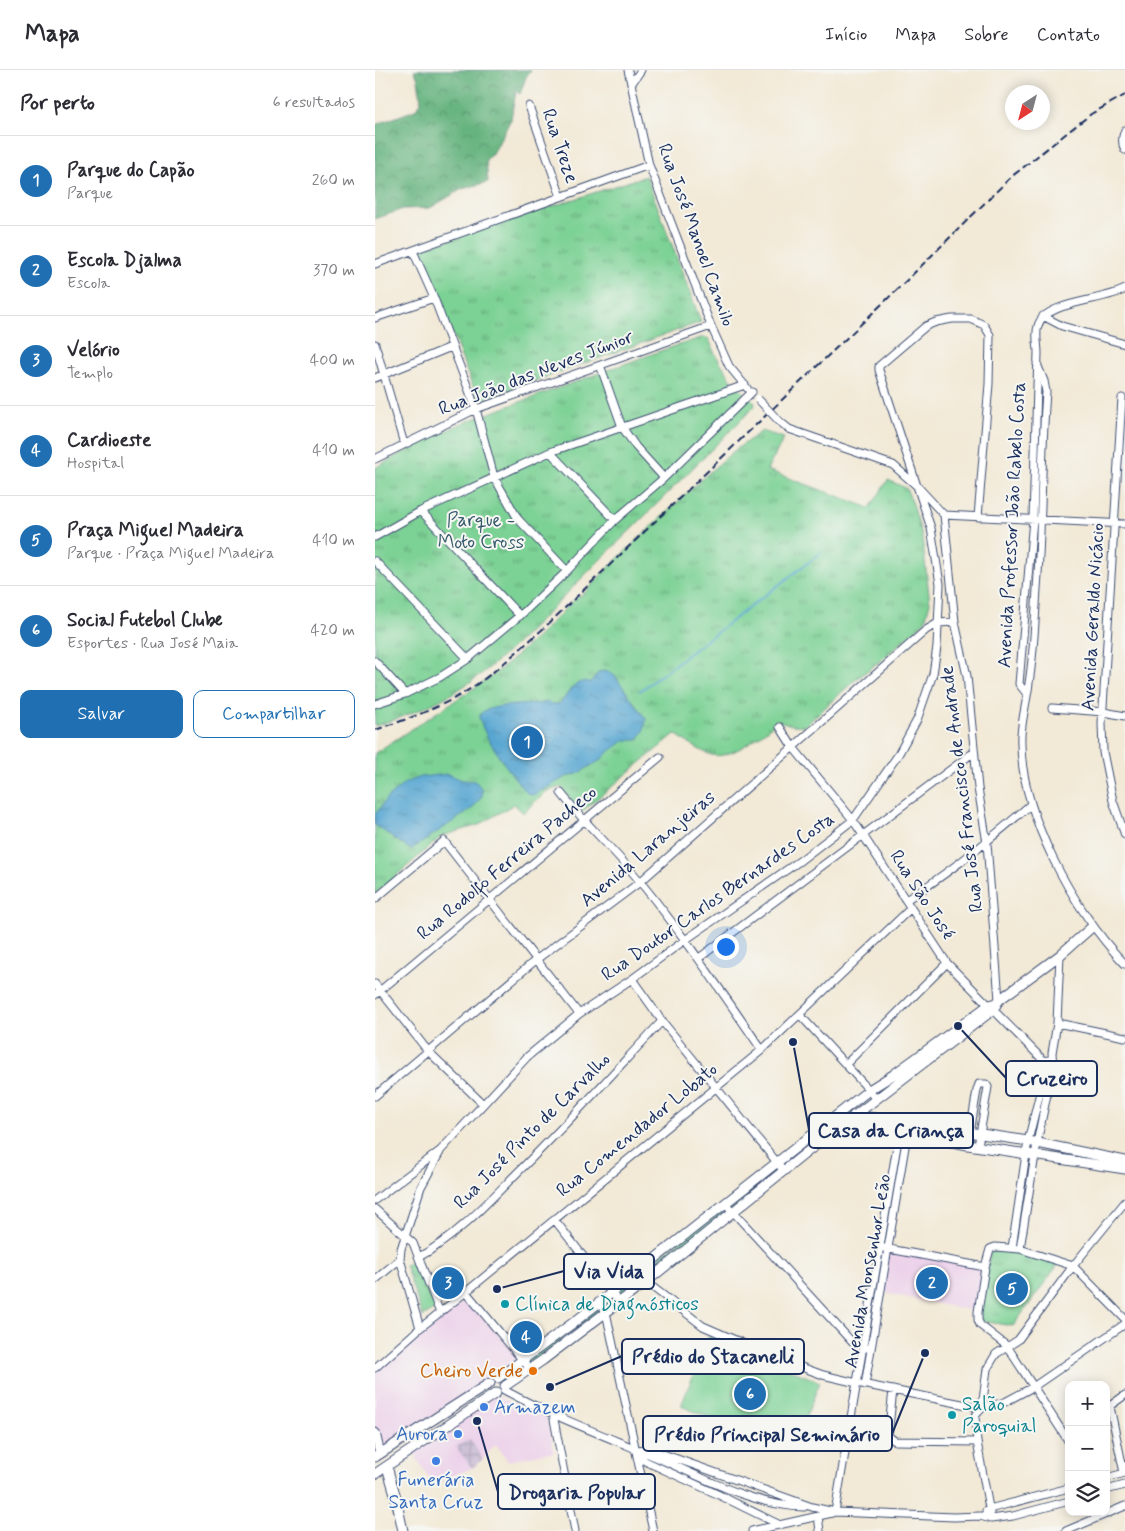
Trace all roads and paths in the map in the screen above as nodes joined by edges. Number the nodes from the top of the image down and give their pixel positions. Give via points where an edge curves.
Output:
1 (628, 70) edge
2 (641, 70) edge
3 (632, 83) junction
4 (529, 106) dead end
5 (1125, 130) edge
6 (1125, 150) edge
7 (649, 165) junction
8 (561, 197) junction
9 (413, 250) junction
10 (375, 264) edge
11 (1125, 289) edge
12 (1121, 295) edge
13 (434, 298) junction
14 (1043, 316) junction
15 (375, 318) edge
16 (711, 326) junction
17 (375, 344) edge
18 (1125, 344) edge
19 (451, 347) junction
20 (1037, 364) junction
21 (600, 365) junction
22 (384, 375) junction
23 (375, 378) edge
24 (745, 385) junction
25 (752, 392) junction
26 (1122, 398) dead end
27 (476, 409) junction
28 (1035, 423) junction
29 (1044, 424) junction
30 (622, 427) junction
31 (404, 444) junction
32 (550, 452) junction
33 (375, 459) edge
34 (494, 478) junction
35 (664, 478) junction
36 (917, 486) junction
37 (421, 511) junction
38 (944, 515) junction
39 (978, 517) junction
40 (1033, 519) junction
41 (615, 520) junction
42 (1041, 520) junction
43 (1115, 524) junction
44 (1125, 524) edge
45 (931, 528) junction
46 (375, 537) edge
47 (375, 562) edge
48 (1029, 565) junction
49 (1039, 566) junction
50 (567, 571) junction
51 (520, 616) junction
52 (955, 622) junction
53 (938, 623) junction
54 (1023, 645) junction
55 (1033, 646) junction
56 (468, 659) junction
57 (375, 661) edge
58 (405, 694) junction
59 (1027, 694) junction
60 (375, 704) edge
61 (1052, 708) dead end
62 (1104, 712) junction
63 (1125, 716) edge
64 (780, 727) dead end
65 (792, 746) junction
66 (974, 752) junction
67 (660, 757) dead end
68 (561, 793) dead end
69 (1031, 804) junction
70 (583, 820) junction
71 (853, 820) junction
72 (1125, 835) edge
73 (863, 836) junction
74 (987, 842) junction
75 (640, 882) junction
76 (375, 899) edge
77 (489, 899) junction
78 (906, 900) junction
79 (911, 908) junction
80 (1092, 927) junction
81 (685, 940) junction
82 (1061, 955) junction
83 (699, 958) junction
84 (537, 959) junction
85 (947, 963) junction
86 (1125, 964) edge
87 (632, 979) junction
88 (375, 984) edge
89 (378, 993) edge
90 (995, 1004) junction
91 (579, 1014) junction
92 (800, 1015) junction
93 (662, 1021) junction
94 (1057, 1023) junction
95 (1125, 1036) edge
96 (762, 1050) junction
97 (428, 1051) junction
98 (846, 1064) junction
99 (1049, 1064) junction
100 (893, 1075) junction
101 (898, 1083) junction
102 (716, 1087) junction
103 (869, 1090) junction
104 (375, 1096) edge
105 (876, 1100) junction
106 (483, 1104) junction
107 (842, 1111) junction
108 (855, 1115) junction
109 (832, 1118) junction
110 (847, 1122) junction
111 (905, 1122) junction
112 (904, 1133) junction
113 (975, 1133) junction
114 (1033, 1142) junction
115 (800, 1144) junction
116 (973, 1146) junction
117 (441, 1150) junction
118 (807, 1152) junction
119 (1031, 1154) junction
120 (894, 1160) junction
121 (1096, 1160) junction
122 (903, 1161) junction
123 (1125, 1161) edge
124 (777, 1162) junction
125 (1125, 1169) edge
126 (784, 1171) junction
127 (748, 1185) junction
128 (890, 1187) junction
129 (899, 1188) junction
130 (755, 1194) junction
131 (375, 1200) edge
132 (1019, 1200) junction
133 (1027, 1201) junction
134 (1125, 1202) edge
135 (725, 1203) junction
136 (375, 1209) edge
137 (732, 1212) junction
138 (884, 1218) junction
139 (554, 1219) junction
140 (893, 1219) junction
141 (701, 1222) junction
142 (709, 1231) junction
143 (405, 1236) junction
144 (681, 1237) junction
145 (689, 1247) junction
146 (879, 1247) junction
147 (888, 1248) junction
148 (1012, 1248) junction
149 (1020, 1249) junction
150 (660, 1254) junction
151 (419, 1257) junction
152 (400, 1258) junction
153 (668, 1263) junction
154 (1073, 1266) junction
155 (985, 1268) junction
156 (637, 1272) junction
157 (375, 1280) edge
158 (646, 1282) junction
159 (873, 1285) junction
160 (881, 1286) junction
161 (467, 1292) junction
162 (611, 1293) junction
163 (599, 1302) junction
164 (619, 1302) junction
165 (606, 1312) junction
166 (440, 1313) junction
167 (873, 1314) junction
168 (1125, 1319) edge
169 (577, 1320) junction
170 (1125, 1324) edge
171 (420, 1328) junction
172 (584, 1329) junction
173 (557, 1335) junction
174 (564, 1345) junction
175 (1007, 1346) junction
176 (863, 1347) junction
177 (871, 1348) junction
178 (536, 1350) junction
179 (523, 1360) junction
180 (543, 1360) junction
181 (375, 1368) edge
182 (529, 1369) junction
183 (494, 1381) junction
184 (857, 1383) junction
185 (865, 1385) junction
186 (1033, 1387) junction
187 (501, 1390) junction
188 (893, 1390) junction
189 (1125, 1395) edge
190 (468, 1398) junction
191 (455, 1406) junction
192 (1110, 1406) edge
193 (474, 1407) junction
194 (982, 1408) junction
195 (553, 1414) junction
196 (461, 1416) junction
197 (1110, 1416) edge
198 (375, 1433) edge
199 (1065, 1434) edge
200 (405, 1439) junction
201 (977, 1442) junction
202 (412, 1450) junction
203 (635, 1450) junction
204 (377, 1456) edge
205 (387, 1467) junction
206 (1125, 1473) edge
207 (375, 1474) edge
208 (1110, 1477) edge
209 (1125, 1485) edge
210 (1065, 1489) edge
211 (1110, 1489) edge
212 (717, 1494) junction
213 (743, 1494) junction
214 (1065, 1501) edge
215 (1125, 1506) edge
216 (812, 1507) junction
217 (989, 1509) junction
218 (835, 1512) junction
219 (818, 1516) junction
220 (980, 1516) junction
221 (991, 1519) junction
222 (781, 1525) junction
223 (403, 1531) edge
224 (575, 1531) edge
225 (653, 1531) edge
226 (752, 1531) edge
227 (819, 1531) edge
228 (1066, 1531) edge

1 - 3 street, Rua José Manoel Camilo
2 - 3 street
3 - 7 street, Rua José Manoel Camilo
4 - 8 street, Rua Treze
5 - 6 street via 1122,138
7 - 8 street
7 - 16 street, Rua José Manoel Camilo
8 - 9 street
9 - 10 street
9 - 13 street
11 - 12 street
12 - 14 street via 1086,300
13 - 15 street
13 - 19 street
14 - 18 street via 1062,326
14 - 20 street, Avenida Professor João Rabelo Costa via 1037,331
16 - 21 street, Rua João das Neves Júnior
16 - 24 street, Rua José Manoel Camilo via 729,366
17 - 22 street
19 - 22 street
19 - 27 street
20 - 28 street, Avenida Professor João Rabelo Costa
20 - 29 street via 1046,392
21 - 27 street, Rua João das Neves Júnior
21 - 30 street
22 - 23 street
22 - 31 street
24 - 25 street, Rua José Manoel Camilo
24 - 30 street
25 - 35 street
25 - 36 street, Rua José Manoel Camilo, bridge via 789,429 893,465
26 - 43 street, Avenida Geraldo Nicácio
27 - 31 street, Rua João das Neves Júnior
27 - 34 street
28 - 29 street
28 - 40 street, Avenida Professor João Rabelo Costa
29 - 42 street
30 - 32 street
30 - 35 street
31 - 33 street, Rua João das Neves Júnior
32 - 34 street
32 - 41 street
34 - 37 street
34 - 50 street via 518,519
35 - 41 street
36 - 38 street
36 - 39 street, Rua Doutor Carlos Bernardes Costa via 879,370 880,364 925,326 952,319 971,319 984,325 990,335
36 - 45 street, Rua Doutor Carlos Bernardes Costa
37 - 46 street
37 - 51 street
38 - 39 street
38 - 45 street
38 - 52 street, Rua José Francisco de Andrade
39 - 40 street
40 - 42 street
40 - 48 street, Avenida Professor João Rabelo Costa
41 - 50 street
42 - 43 street
42 - 49 street
43 - 44 street
43 - 62 street, Avenida Geraldo Nicácio
45 - 53 street, Rua Doutor Carlos Bernardes Costa via 939,584
47 - 56 street
48 - 49 street
48 - 54 street, Avenida Professor João Rabelo Costa
49 - 55 street
50 - 51 street
51 - 56 street
52 - 53 street
52 - 66 street, Rua José Francisco de Andrade via 967,676
53 - 65 street, Avenida Laranjeiras
53 - 71 street, Rua Doutor Carlos Bernardes Costa via 933,674 917,720 898,755
54 - 55 street
54 - 59 street, Avenida Professor João Rabelo Costa via 1019,684
55 - 59 street
56 - 58 street
57 - 58 street
58 - 60 street
59 - 69 street, Avenida Professor João Rabelo Costa via 1021,736 1023,770
61 - 62 street
62 - 63 street
62 - 72 street, Avenida Geraldo Nicácio via 1103,752 1113,801
64 - 65 street, Rua São José
65 - 71 street, Rua São José
65 - 75 street, Avenida Laranjeiras
66 - 73 street
66 - 74 street, Rua José Francisco de Andrade
67 - 70 street, Rua Rodolfo Ferreira Pacheco
68 - 70 street
69 - 74 street
69 - 80 street, Avenida Professor João Rabelo Costa via 1051,855
70 - 75 street
70 - 77 street, Rua Rodolfo Ferreira Pacheco
71 - 73 street, Rua São José
71 - 81 street, Rua Doutor Carlos Bernardes Costa
73 - 78 street, Rua São José
73 - 83 street
74 - 78 street
74 - 90 street, Rua José Francisco de Andrade
75 - 81 street
75 - 84 street, Avenida Laranjeiras
76 - 77 street via 444,840
77 - 84 street
77 - 89 street, Rua Rodolfo Ferreira Pacheco
78 - 79 street, Rua São José
79 - 85 street, Rua São José
79 - 92 street, Rua Comendador Lobato
80 - 82 street
80 - 86 street, Avenida Professor João Rabelo Costa
81 - 83 street
81 - 87 street, Rua Doutor Carlos Bernardes Costa
82 - 90 street
82 - 94 street
83 - 96 street
84 - 91 street
84 - 97 street, Avenida Laranjeiras
85 - 90 street, Rua São José
85 - 98 street
87 - 91 street, Rua Doutor Carlos Bernardes Costa
87 - 93 street
88 - 89 street
89 - 97 street
90 - 99 street, Rua São José
90 - 100 street
90 - 101 street
91 - 106 street, Rua Doutor Carlos Bernardes Costa via 527,1057
92 - 96 street, Rua Comendador Lobato
92 - 98 street
93 - 102 street
93 - 151 street, Rua José Pinto de Carvalho via 504,1187 447,1239
94 - 95 street
94 - 99 street
96 - 102 street, Rua Comendador Lobato
97 - 104 street, Avenida Laranjeiras
97 - 106 street
98 - 103 street
99 - 114 street
100 - 101 street
100 - 103 street
101 - 105 street
102 - 124 street
102 - 139 street, Rua Comendador Lobato
103 - 105 street
103 - 107 street
105 - 108 street
106 - 117 street, Rua Doutor Carlos Bernardes Costa
107 - 108 street
107 - 109 street
108 - 110 street
108 - 111 street
109 - 110 street
109 - 115 street
110 - 112 street
110 - 118 street
111 - 112 street
111 - 113 street
112 - 116 street
112 - 120 street, Avenida Monsenhor Leão
112 - 122 street, Avenida Monsenhor Leão
113 - 113 street via 988,1087 983,1084 979,1084 977,1090
113 - 114 street
113 - 116 street
114 - 119 street
114 - 121 street
115 - 118 street
115 - 124 street
116 - 119 street
117 - 131 street, Rua Doutor Carlos Bernardes Costa
117 - 143 street via 421,1187
118 - 126 street
119 - 121 street
119 - 132 street
119 - 133 street
120 - 122 street
120 - 128 street, Avenida Monsenhor Leão
121 - 123 street
121 - 125 street
122 - 129 street, Avenida Monsenhor Leão
124 - 126 street
124 - 127 street
126 - 130 street
127 - 130 street
127 - 135 street
128 - 129 street
128 - 138 street, Avenida Monsenhor Leão
129 - 140 street, Avenida Monsenhor Leão
130 - 137 street
132 - 133 street
132 - 148 street
133 - 149 street
134 - 154 street
135 - 137 street
135 - 141 street
136 - 143 street
137 - 142 street
137 - 176 street via 852,1342
138 - 140 street
138 - 146 street, Avenida Monsenhor Leão
139 - 161 street, Rua Comendador Lobato
139 - 162 street
140 - 147 street, Avenida Monsenhor Leão
141 - 142 street
141 - 144 street
142 - 145 street
143 - 151 street via 413,1243
143 - 152 street
144 - 145 street
144 - 150 street
145 - 153 street
146 - 147 street
146 - 159 street, Avenida Monsenhor Leão
147 - 155 street
147 - 160 street, Avenida Monsenhor Leão
148 - 149 street
148 - 155 street via 990,1249
149 - 154 street
150 - 153 street
150 - 156 street
151 - 166 street
152 - 157 street
152 - 171 street
153 - 158 street
154 - 168 street
154 - 175 street via 1018,1340
155 - 175 street via 978,1320
156 - 158 street
156 - 162 street
158 - 164 street
158 - 184 street via 715,1332 823,1375
159 - 160 street
159 - 167 street, Avenida Monsenhor Leão
160 - 167 street, Avenida Monsenhor Leão
161 - 166 street, Rua Comendador Lobato
161 - 179 street
162 - 163 street
162 - 164 street
163 - 165 street
163 - 169 street
164 - 165 street
165 - 172 street
165 - 203 street
166 - 171 street, Rua Comendador Lobato
167 - 176 street, Avenida Monsenhor Leão
167 - 177 street, Avenida Monsenhor Leão
169 - 172 street
169 - 173 street
170 - 186 street
171 - 181 street, Rua Comendador Lobato
172 - 174 street
173 - 174 street
173 - 178 street
174 - 180 street
175 - 186 street
175 - 194 street via 996,1354 987,1369
176 - 177 street
176 - 184 street, Avenida Monsenhor Leão
177 - 185 street, Avenida Monsenhor Leão
178 - 179 street
178 - 180 street
179 - 182 street
179 - 183 street
180 - 182 street
182 - 187 street
183 - 187 street via 504,1382
183 - 187 street via 490,1388
183 - 190 street
184 - 185 street
184 - 218 street, Avenida Monsenhor Leão
185 - 188 street
186 - 194 street via 1005,1402
186 - 199 street
187 - 193 street
187 - 195 street
188 - 194 street
188 - 201 street via 888,1436 895,1441
189 - 192 street
190 - 191 street
190 - 193 street
191 - 196 street
191 - 200 street
193 - 196 street
194 - 201 street via 975,1416
195 - 203 street
195 - 224 street
196 - 202 street
197 - 206 street
198 - 204 street
200 - 202 street
200 - 204 street
201 - 217 street
202 - 205 street
203 - 212 street via 645,1461
203 - 213 street
203 - 216 street via 649,1449
203 - 225 street
204 - 205 street via 388,1458
205 - 207 street
205 - 223 street
206 - 208 street
209 - 211 street
210 - 217 street
212 - 213 street
212 - 222 street
213 - 216 street via 786,1506
214 - 221 street
215 - 228 street
216 - 218 street
217 - 220 street
217 - 221 street
218 - 219 street
218 - 220 street
219 - 222 street
219 - 227 street
220 - 221 street
222 - 226 street

